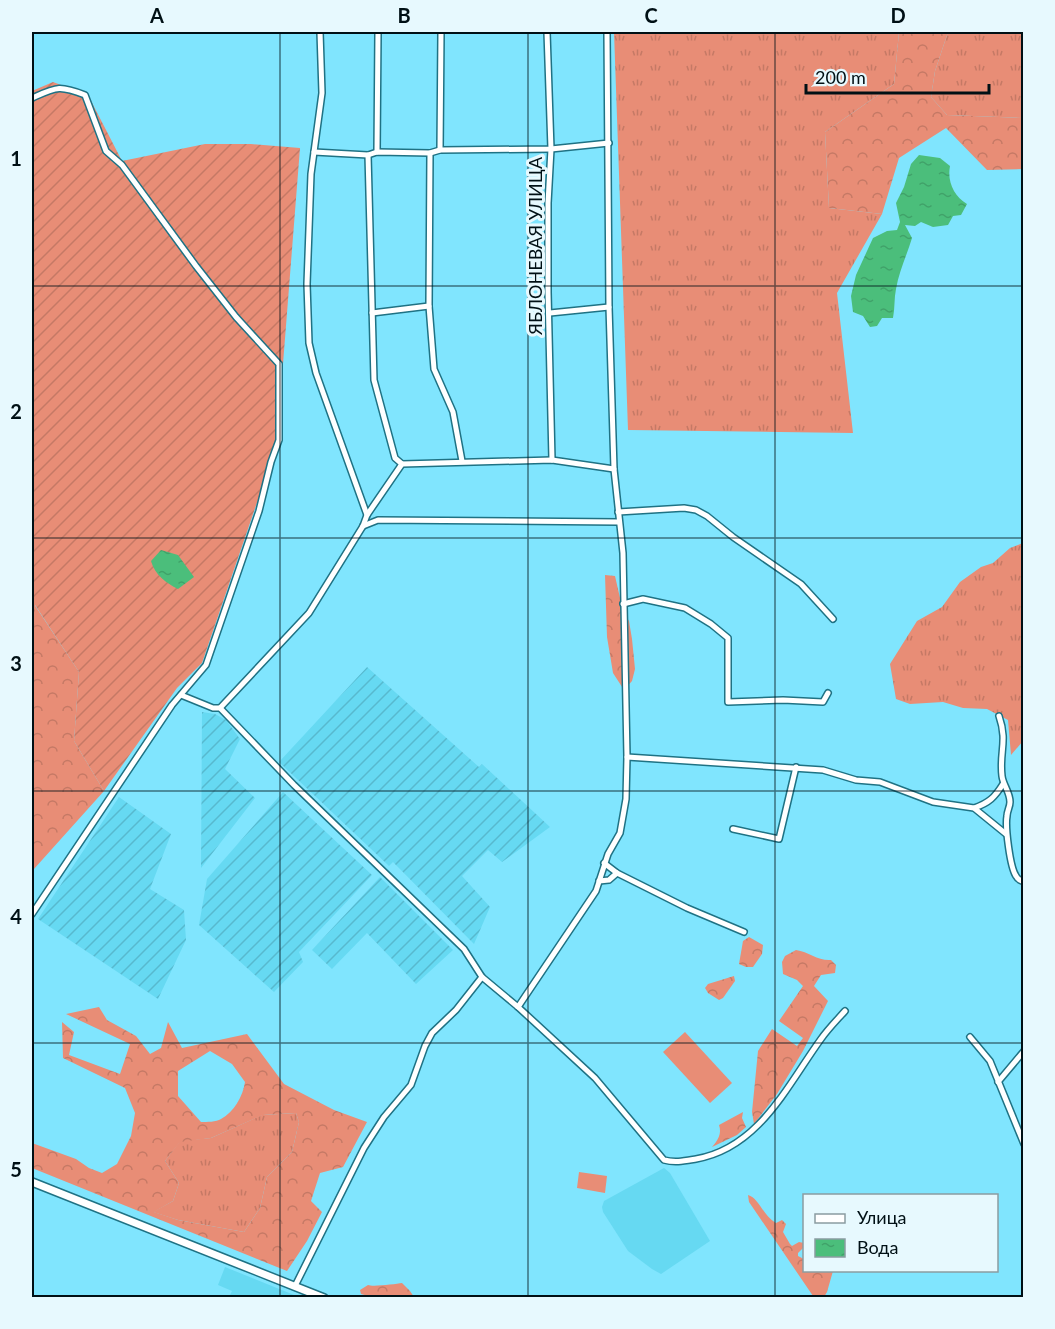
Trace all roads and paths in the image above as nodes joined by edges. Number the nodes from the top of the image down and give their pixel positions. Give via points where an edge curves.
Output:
1 (320, 32) edge
2 (378, 32) edge
3 (441, 32) edge
4 (547, 32) edge
5 (607, 32) edge
6 (32, 98) edge
7 (609, 143) junction
8 (551, 149) junction
9 (440, 150) junction
10 (314, 152) junction
11 (377, 152) junction
12 (430, 153) junction
13 (368, 155) junction
14 (429, 306) junction
15 (609, 307) junction
16 (372, 313) junction
17 (550, 313) junction
18 (552, 460) junction
19 (462, 461) junction
20 (402, 464) junction
21 (615, 469) junction
22 (618, 512) junction
23 (367, 515) junction
24 (619, 522) junction
25 (363, 526) junction
26 (623, 604) junction
27 (833, 619) dead end
28 (828, 693) dead end
29 (181, 695) junction
30 (220, 708) junction
31 (999, 716) dead end
32 (627, 757) junction
33 (796, 767) junction
34 (1003, 783) junction
35 (974, 808) junction
36 (733, 829) dead end
37 (1006, 834) junction
38 (604, 863) junction
39 (617, 873) junction
40 (599, 881) junction
41 (1023, 882) edge
42 (32, 914) edge
43 (744, 932) dead end
44 (482, 977) junction
45 (518, 1007) junction
46 (845, 1011) dead end
47 (970, 1037) dead end
48 (1023, 1051) edge
49 (998, 1082) junction
50 (1023, 1144) edge
51 (32, 1182) edge
52 (295, 1286) junction
53 (324, 1298) edge

1 - 10 street via 322,93
2 - 11 street
3 - 9 street
4 - 8 street, ЯБЛОНЕВАЯ УЛИЦА
5 - 7 street
6 - 29 street via 66,87 86,95 106,151 122,165 236,317 279,364 279,441 259,511 206,665
7 - 8 street
7 - 15 street
8 - 9 street
8 - 17 street, ЯБЛОНЕВАЯ УЛИЦА
9 - 12 street
10 - 13 street
10 - 23 street via 307,284 309,343
11 - 12 street
11 - 13 street
12 - 14 street
13 - 16 street
14 - 16 street
14 - 19 street via 434,369 453,412
15 - 17 street
15 - 21 street
16 - 20 street via 374,380 395,458
17 - 18 street, ЯБЛОНЕВАЯ УЛИЦА
18 - 19 street
18 - 21 street
19 - 20 street
20 - 23 street
21 - 22 street
22 - 24 street
22 - 27 street via 696,510 801,584
23 - 25 street
24 - 25 street via 378,520
24 - 26 street
25 - 30 street via 309,613
26 - 28 street via 643,599 685,608 728,638 728,702 824,702
26 - 32 street
29 - 30 street
29 - 42 street
30 - 44 street via 464,949
31 - 34 street via 1004,731
32 - 33 street
32 - 38 street via 624,822
33 - 35 street via 880,782 933,802
33 - 36 street via 779,839
34 - 35 street via 987,804
34 - 37 street via 1010,803
35 - 37 street
37 - 41 street via 1015,875
38 - 39 street
38 - 40 street
39 - 40 street via 609,880
39 - 43 street
40 - 45 street via 586,907
44 - 45 street
44 - 52 street via 432,1033 411,1085 364,1148
45 - 46 street via 595,1078 659,1156 676,1163 715,1155 742,1140 768,1115 823,1035
47 - 49 street via 990,1061
48 - 49 street
49 - 50 street
51 - 52 main road
52 - 53 main road

